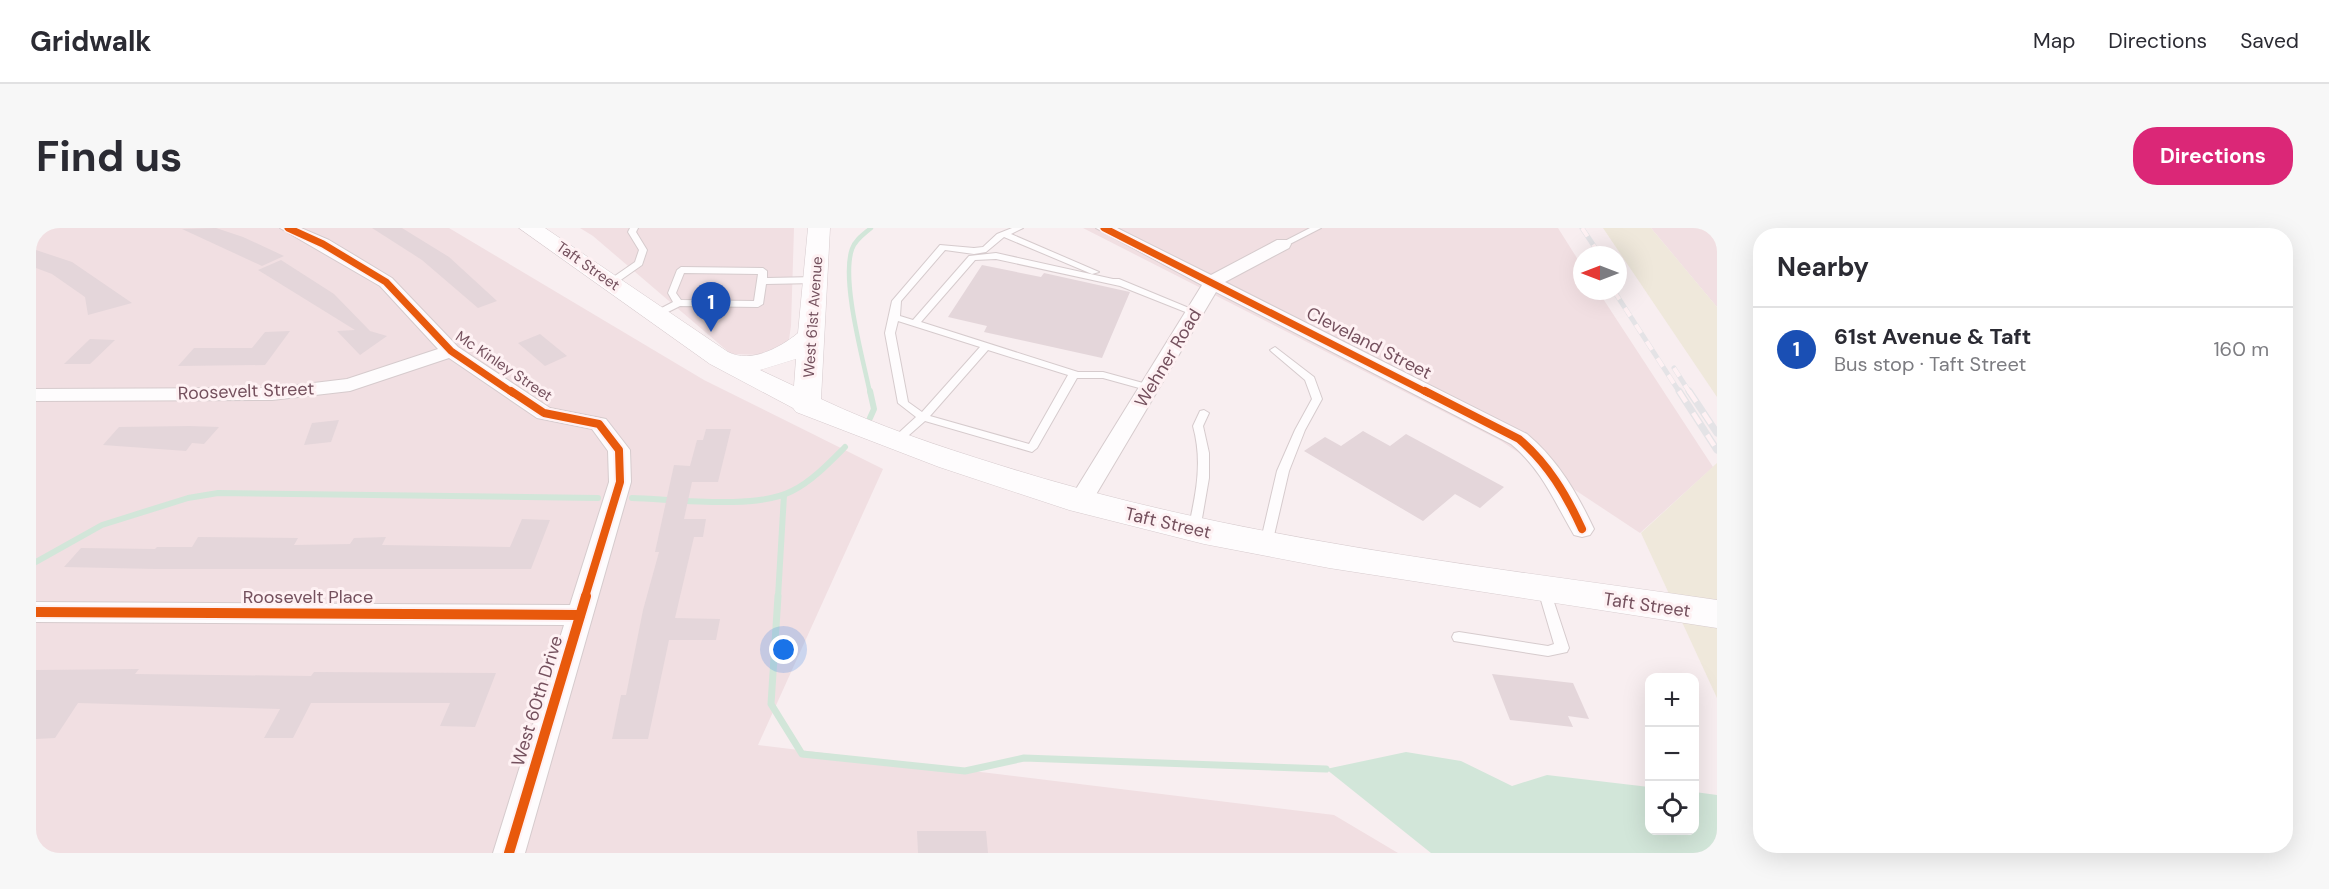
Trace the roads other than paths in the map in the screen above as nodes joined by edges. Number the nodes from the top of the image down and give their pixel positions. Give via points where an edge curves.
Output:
1 (288, 228) edge
2 (530, 228) edge
3 (634, 228) edge
4 (819, 228) edge
5 (1019, 228) edge
6 (1104, 228) edge
7 (1317, 228) edge
8 (1004, 234) junction
9 (1283, 244) joint
10 (816, 280) junction
11 (762, 281) junction
12 (612, 282) junction
13 (1212, 282) junction
14 (1124, 284) junction
15 (659, 308) junction
16 (1196, 313) junction
17 (895, 317) junction
18 (915, 323) junction
19 (812, 335) junction
20 (986, 346) junction
21 (1275, 350) dead end
22 (451, 351) junction
23 (729, 363) junction
24 (1074, 375) junction
25 (1150, 388) junction
26 (36, 395) edge
27 (806, 406) junction
28 (1204, 413) dead end
29 (923, 417) junction
30 (599, 424) joint
31 (896, 441) junction
32 (1080, 502) junction
33 (1582, 529) dead end
34 (1194, 530) junction
35 (1266, 544) junction
36 (1544, 590) junction
37 (36, 612) edge
38 (1717, 614) edge
39 (580, 615) junction
40 (1459, 637) dead end
41 (509, 853) edge

1 - 22 street, Mc Kinley Street via 386,282
2 - 12 main road, Taft Street
3 - 12 lane via 632,232 643,250 639,263
4 - 10 main road, West 61st Avenue
5 - 8 lane
6 - 13 street, Cleveland Street
7 - 9 lane
8 - 14 lane
8 - 17 lane via 986,249 942,248 897,301
9 - 13 street
10 - 11 lane
10 - 19 main road, West 61st Avenue
11 - 15 lane via 758,304
11 - 15 lane via 763,271 681,270 672,292
12 - 15 main road, Taft Street
13 - 16 street, Wehner Road
13 - 33 street, Cleveland Street via 1519,439 1537,453 1556,477
14 - 16 lane
14 - 18 lane via 996,256 972,258
15 - 23 main road, Taft Street
16 - 25 street, Wehner Road
17 - 18 lane
17 - 29 lane via 890,333 903,403
18 - 20 lane
19 - 23 main road via 778,359 757,364
19 - 27 main road, West 61st Avenue
20 - 24 lane
20 - 29 lane
21 - 35 lane via 1310,379 1317,399 1283,471
22 - 26 street, Roosevelt Street via 350,385 272,394
22 - 30 street, Mc Kinley Street via 544,413
23 - 27 main road, Taft Street
24 - 25 lane via 1103,375
24 - 29 lane via 1032,448
25 - 32 street, Wehner Road
27 - 31 main road, Taft Street
28 - 34 lane via 1198,426 1205,448 1206,471
29 - 31 lane
30 - 39 street, West 60th Drive via 619,450 620,482
31 - 32 main road, Taft Street
32 - 34 main road, Taft Street
34 - 35 main road, Taft Street
35 - 36 main road, Taft Street
36 - 38 main road, Taft Street
36 - 40 lane via 1562,648 1548,651
37 - 39 street, Roosevelt Place
39 - 41 street, West 60th Drive

